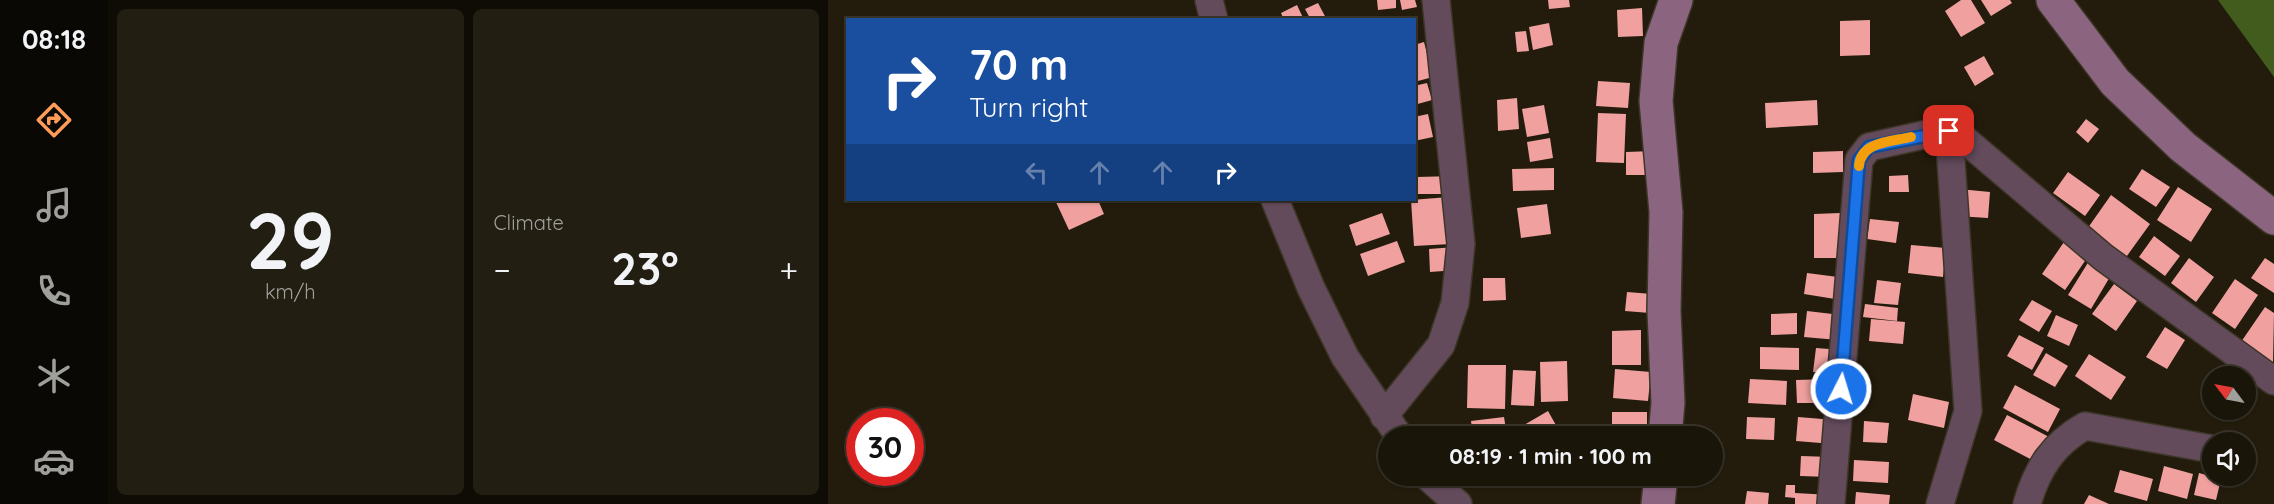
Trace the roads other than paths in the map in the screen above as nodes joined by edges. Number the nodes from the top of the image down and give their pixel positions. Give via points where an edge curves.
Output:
1 (1209, 0) edge
2 (1436, 0) edge
3 (1676, 0) edge
4 (2053, 0) edge
5 (1214, 18) edge
6 (1949, 131) junction
7 (1275, 201) edge
8 (2274, 219) edge
9 (2274, 381) edge
10 (1392, 426) edge
11 (1666, 426) edge
12 (2202, 447) edge
13 (1438, 486) edge
14 (1660, 486) edge
15 (1458, 504) edge
16 (1658, 504) edge
17 (1831, 504) edge
18 (1940, 504) edge
19 (2027, 504) edge

1 - 5 street
2 - 10 street via 1461,244 1455,303 1441,345
3 - 11 street via 1661,43 1656,100 1666,212
4 - 8 street via 2115,82 2183,147
6 - 9 street via 1964,139 2103,256
6 - 17 street via 1869,147 1859,160
6 - 18 street via 1968,411
7 - 10 street via 1345,357
12 - 19 street via 2085,426 2062,439 2033,482
13 - 15 street
14 - 16 street

